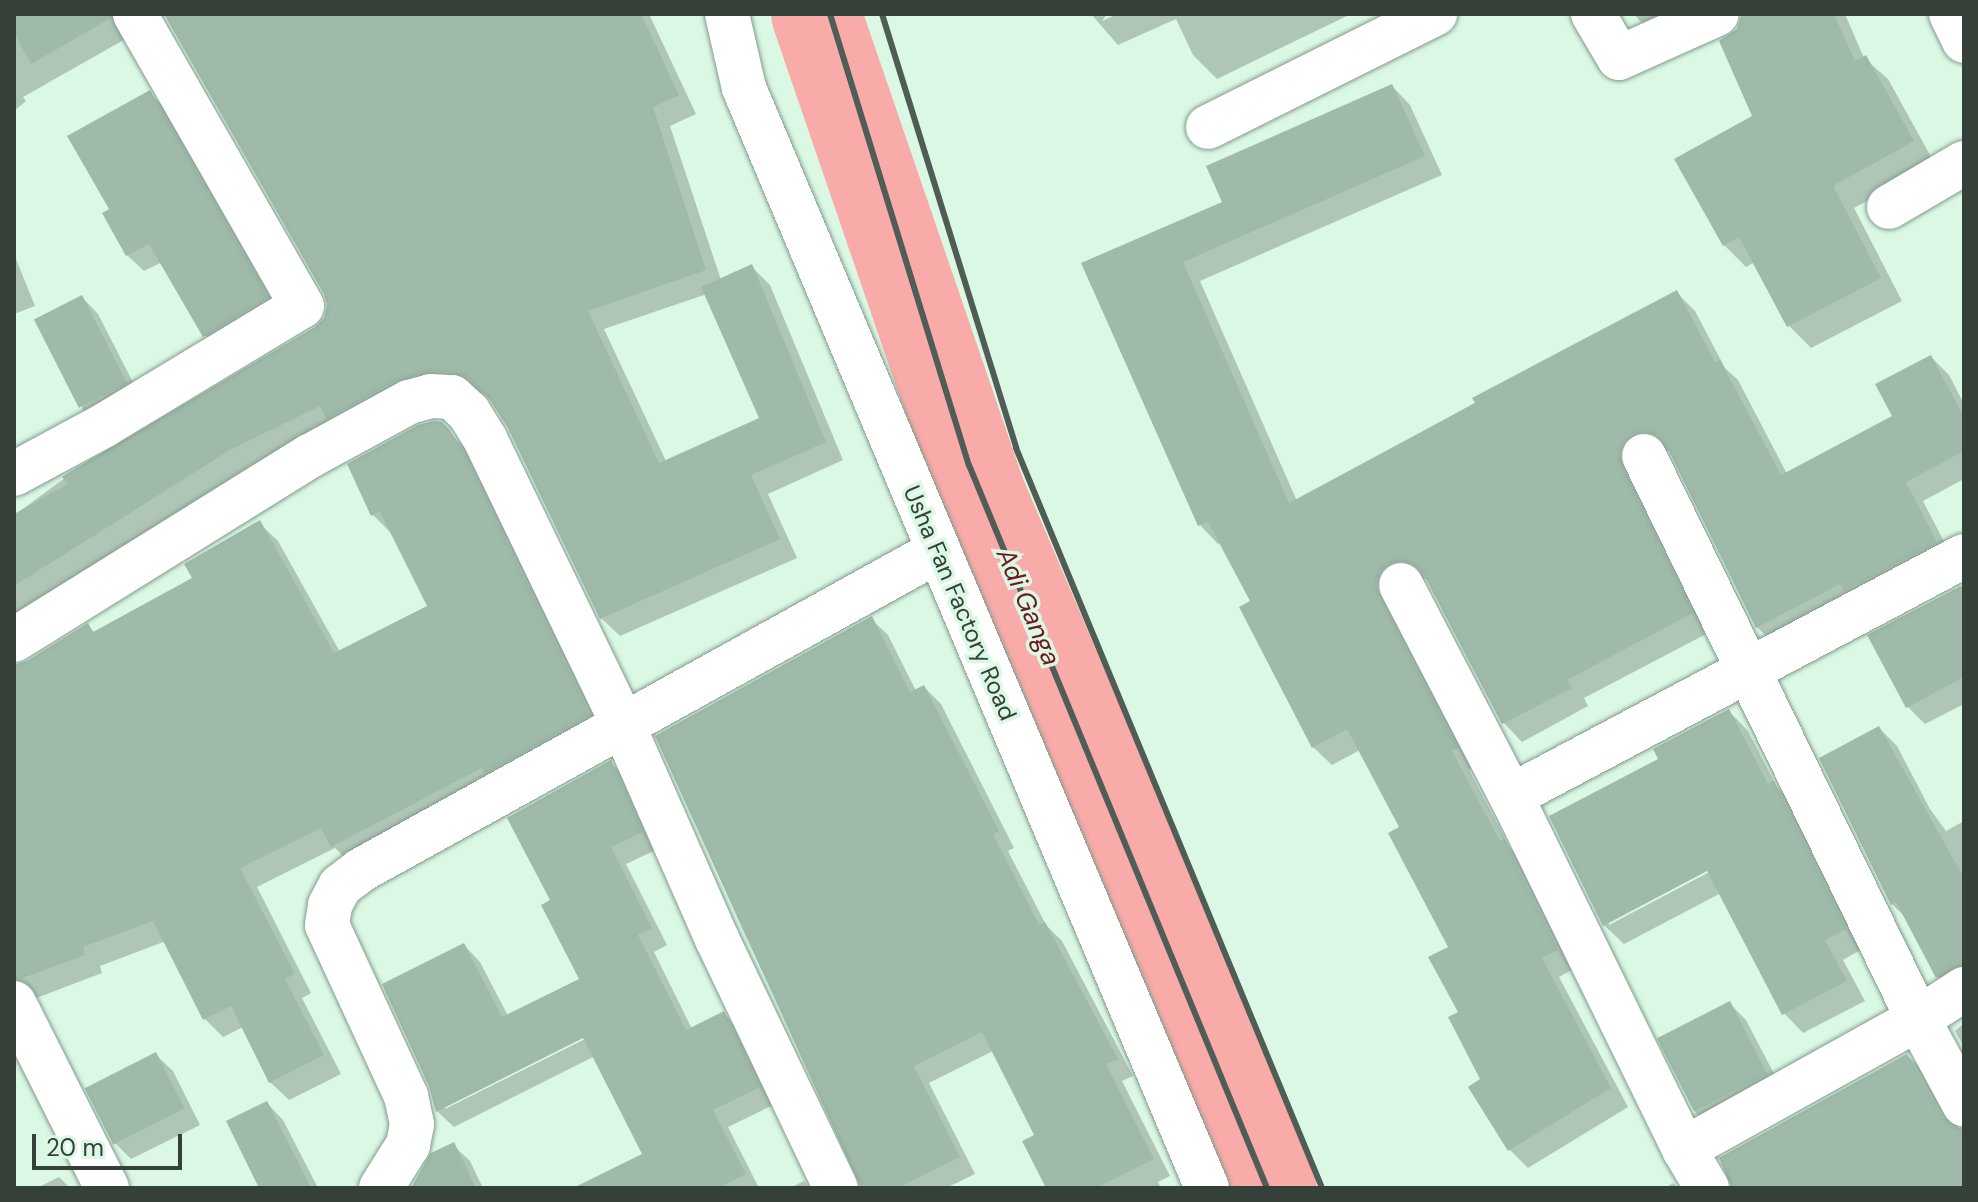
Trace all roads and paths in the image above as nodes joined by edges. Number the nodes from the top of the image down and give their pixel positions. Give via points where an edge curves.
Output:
1 (135, 14) edge
2 (727, 14) edge
3 (1435, 14) edge
4 (1593, 14) edge
5 (1717, 14) edge
6 (1951, 14) edge
7 (1964, 41) edge
8 (1208, 127) dead end
9 (1964, 163) edge
10 (1889, 207) dead end
11 (1644, 456) dead end
12 (14, 474) edge
13 (938, 551) junction
14 (1964, 556) edge
15 (1401, 585) dead end
16 (14, 640) edge
17 (1750, 668) junction
18 (623, 725) junction
19 (1511, 796) junction
20 (1964, 989) edge
21 (14, 1003) edge
22 (1918, 1019) junction
23 (1964, 1104) edge
24 (1684, 1149) junction
25 (107, 1188) edge
26 (381, 1188) edge
27 (836, 1188) edge
28 (1207, 1188) edge
29 (1707, 1188) edge

1 - 12 street via 302,306
2 - 13 street, Usha Fan Factory Road via 744,88
3 - 8 street
4 - 5 street via 1619,58
6 - 7 street
9 - 10 street
11 - 17 street
13 - 18 street
13 - 28 street, Usha Fan Factory Road
14 - 17 street
15 - 19 street
16 - 18 street via 310,456 409,402 452,397 485,439
17 - 19 street
17 - 22 street
18 - 26 street via 361,870 340,886 330,905 327,925 406,1096 412,1124 408,1145
18 - 27 street via 717,939
19 - 24 street
20 - 22 street
21 - 25 street
22 - 23 street
22 - 24 street
24 - 29 street

